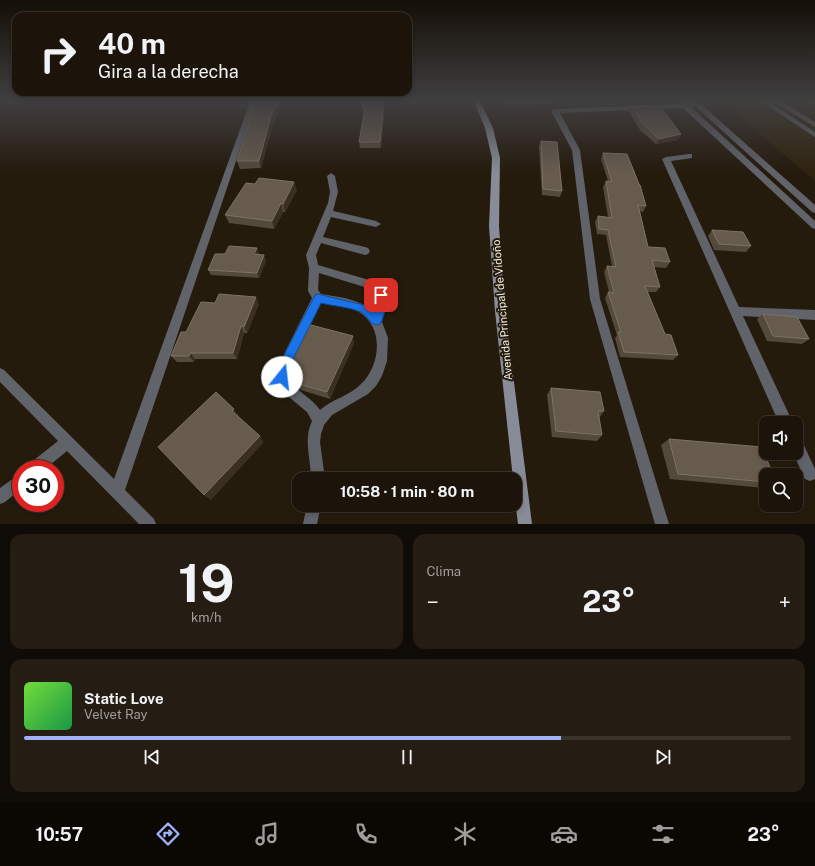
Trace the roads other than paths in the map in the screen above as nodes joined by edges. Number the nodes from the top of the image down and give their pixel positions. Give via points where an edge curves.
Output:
1 (245, 123) edge
2 (487, 123) edge
3 (562, 123) edge
4 (709, 123) edge
5 (712, 123) edge
6 (797, 123) edge
7 (815, 135) edge
8 (689, 156) dead end
9 (330, 176) dead end
10 (815, 210) edge
11 (329, 213) junction
12 (376, 224) dead end
13 (815, 226) edge
14 (317, 239) junction
15 (365, 251) dead end
16 (314, 268) junction
17 (318, 298) junction
18 (736, 311) junction
19 (815, 315) edge
20 (377, 321) junction
21 (0, 374) edge
22 (783, 416) edge
23 (319, 420) junction
24 (67, 442) junction
25 (803, 459) edge
26 (45, 460) edge
27 (318, 472) edge
28 (810, 474) dead end
29 (12, 487) edge
30 (117, 492) junction
31 (0, 497) edge
32 (313, 512) edge
33 (149, 524) edge
34 (310, 524) edge
35 (525, 524) edge
36 (662, 524) edge

1 - 30 street
2 - 35 main road, Avenida Principal de Vidoño via 496,158 494,226 500,311
3 - 36 street via 576,150 596,298
4 - 13 street
5 - 10 street
6 - 7 street
8 - 18 street via 666,159
9 - 11 street via 334,192
11 - 12 street
11 - 14 street
14 - 15 street
14 - 16 street via 311,255
16 - 17 street via 313,291
16 - 20 street via 375,286 381,295
17 - 20 street via 364,309
17 - 23 street via 289,356 282,377 288,389 311,408
18 - 19 street
18 - 22 street
20 - 23 street via 382,334 383,351 377,374 365,389 328,410
21 - 24 street
23 - 27 street via 314,435 314,454
24 - 26 street
24 - 30 street
25 - 28 street
29 - 31 street
30 - 33 street
32 - 34 street

